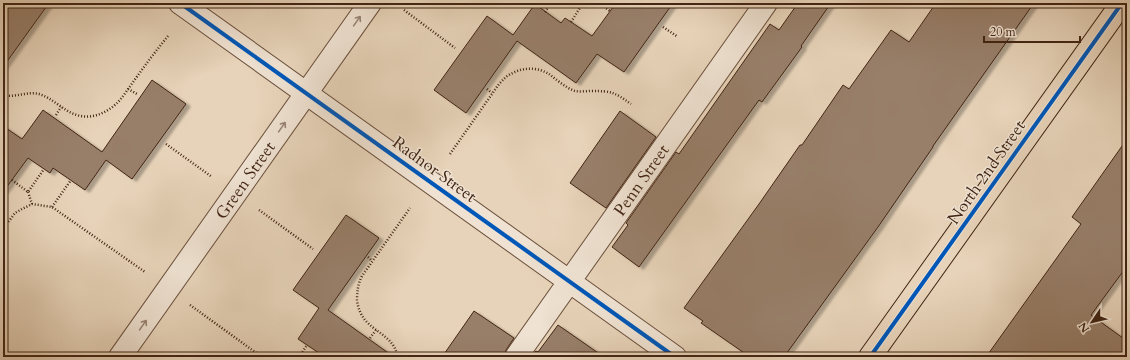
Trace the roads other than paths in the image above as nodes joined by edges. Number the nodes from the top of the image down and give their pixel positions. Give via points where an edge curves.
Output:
1 (180, 3) edge
2 (370, 3) edge
3 (766, 3) edge
4 (1122, 3) edge
5 (307, 93) junction
6 (570, 282) junction
7 (120, 357) edge
8 (516, 357) edge
9 (676, 357) edge
10 (870, 357) edge

1 - 5 street, Radnor Street
5 -> 2 street, Green Street
3 - 6 street, Penn Street
4 - 10 main road, North 2nd Street
5 - 6 street, Radnor Street
7 -> 5 street, Green Street
6 - 8 street, Penn Street
6 - 9 street, Radnor Street

